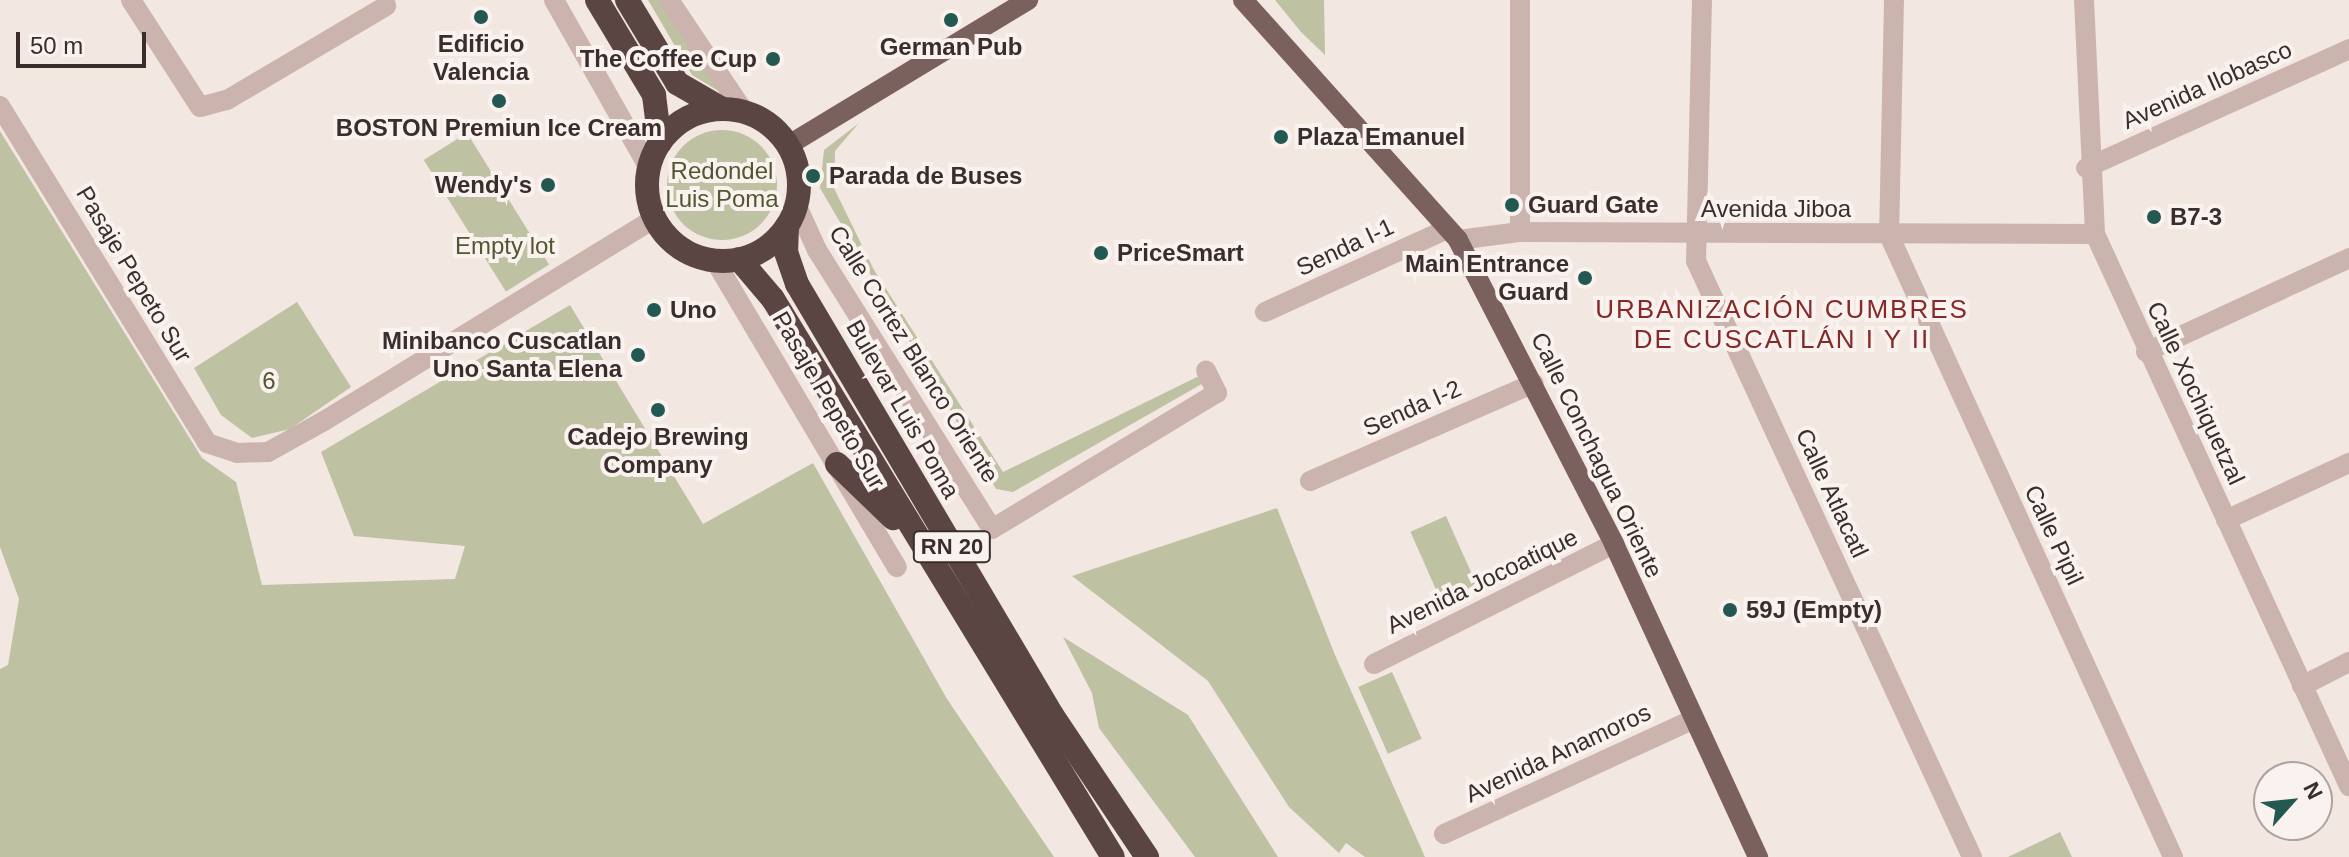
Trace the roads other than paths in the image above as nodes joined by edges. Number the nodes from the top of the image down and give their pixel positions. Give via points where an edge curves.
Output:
1 (131, 0) edge
2 (554, 0) edge
3 (597, 0) edge
4 (627, 0) edge
5 (1028, 0) edge
6 (1243, 0) edge
7 (1520, 0) edge
8 (1702, 0) edge
9 (1894, 0) edge
10 (2084, 0) edge
11 (674, 2) edge
12 (386, 6) dead end
13 (2349, 49) edge
14 (0, 106) edge
15 (734, 111) junction
16 (660, 143) junction
17 (787, 146) junction
18 (649, 168) junction
19 (2086, 168) junction
20 (792, 215) junction
21 (655, 218) junction
22 (1520, 232) junction
23 (1453, 234) junction
24 (2095, 234) junction
25 (1697, 235) junction
26 (1889, 235) junction
27 (2349, 258) edge
28 (727, 260) junction
29 (1265, 312) dead end
30 (2146, 352) junction
31 (1206, 370) dead end
32 (1534, 383) junction
33 (2349, 463) edge
34 (837, 464) junction
35 (1310, 481) dead end
36 (2226, 520) junction
37 (915, 540) junction
38 (1614, 544) junction
39 (897, 567) dead end
40 (2349, 662) edge
41 (1374, 664) dead end
42 (2302, 686) junction
43 (1694, 719) junction
44 (2349, 786) edge
45 (1444, 834) dead end
46 (1113, 857) edge
47 (1147, 857) edge
48 (1758, 857) edge
49 (1972, 857) edge
50 (2173, 857) edge

1 - 12 street via 200,107 227,100
2 - 18 street
3 - 16 highway via 654,95
4 - 15 highway via 677,83
5 - 17 main road
6 - 23 main road, Calle Conchagua Oriente
7 - 22 street
8 - 25 street, Calle Atlacatl
9 - 26 street
10 - 19 street, Calle Xochiquetzal
11 - 15 street
13 - 19 street, Avenida Ilobasco
14 - 21 street, Pasaje Pepeto Sur via 207,443 237,453 268,452 324,421
15 - 16 highway via 691,116
15 - 17 highway
16 - 18 highway
17 - 20 highway, RN 20 via 798,180
18 - 21 highway
19 - 24 street, Calle Xochiquetzal
20 - 28 highway via 771,244
20 - 31 street, Calle Cortez Blanco Oriente via 992,529 1217,393
20 - 47 highway, Bulevar Luis Poma / RN 20 via 786,252 797,284 1044,701
21 - 28 highway, RN 20 via 679,247
22 - 23 street, Avenida Jiboa
22 - 25 street, Avenida Jiboa
23 - 29 street, Senda I-1
23 - 32 main road, Calle Conchagua Oriente
24 - 26 street, Avenida Jiboa
24 - 30 street, Calle Xochiquetzal
25 - 26 street, Avenida Jiboa
25 - 49 street, Calle Atlacatl via 1696,261
26 - 50 street, Calle Pipil
27 - 30 street
28 - 34 street, Pasaje Pepeto Sur
28 - 37 highway, RN 20 via 773,299
30 - 36 street, Calle Xochiquetzal
32 - 35 street, Senda I-2
32 - 38 main road, Calle Conchagua Oriente
33 - 36 street
34 - 37 highway
34 - 39 street, Pasaje Pepeto Sur
36 - 42 street, Calle Xochiquetzal
37 - 46 highway, RN 20
38 - 41 street, Avenida Jocoatique
38 - 43 main road, Calle Conchagua Oriente
40 - 42 street
42 - 44 street, Calle Xochiquetzal
43 - 45 street, Avenida Anamoros
43 - 48 main road, Calle Conchagua Oriente

